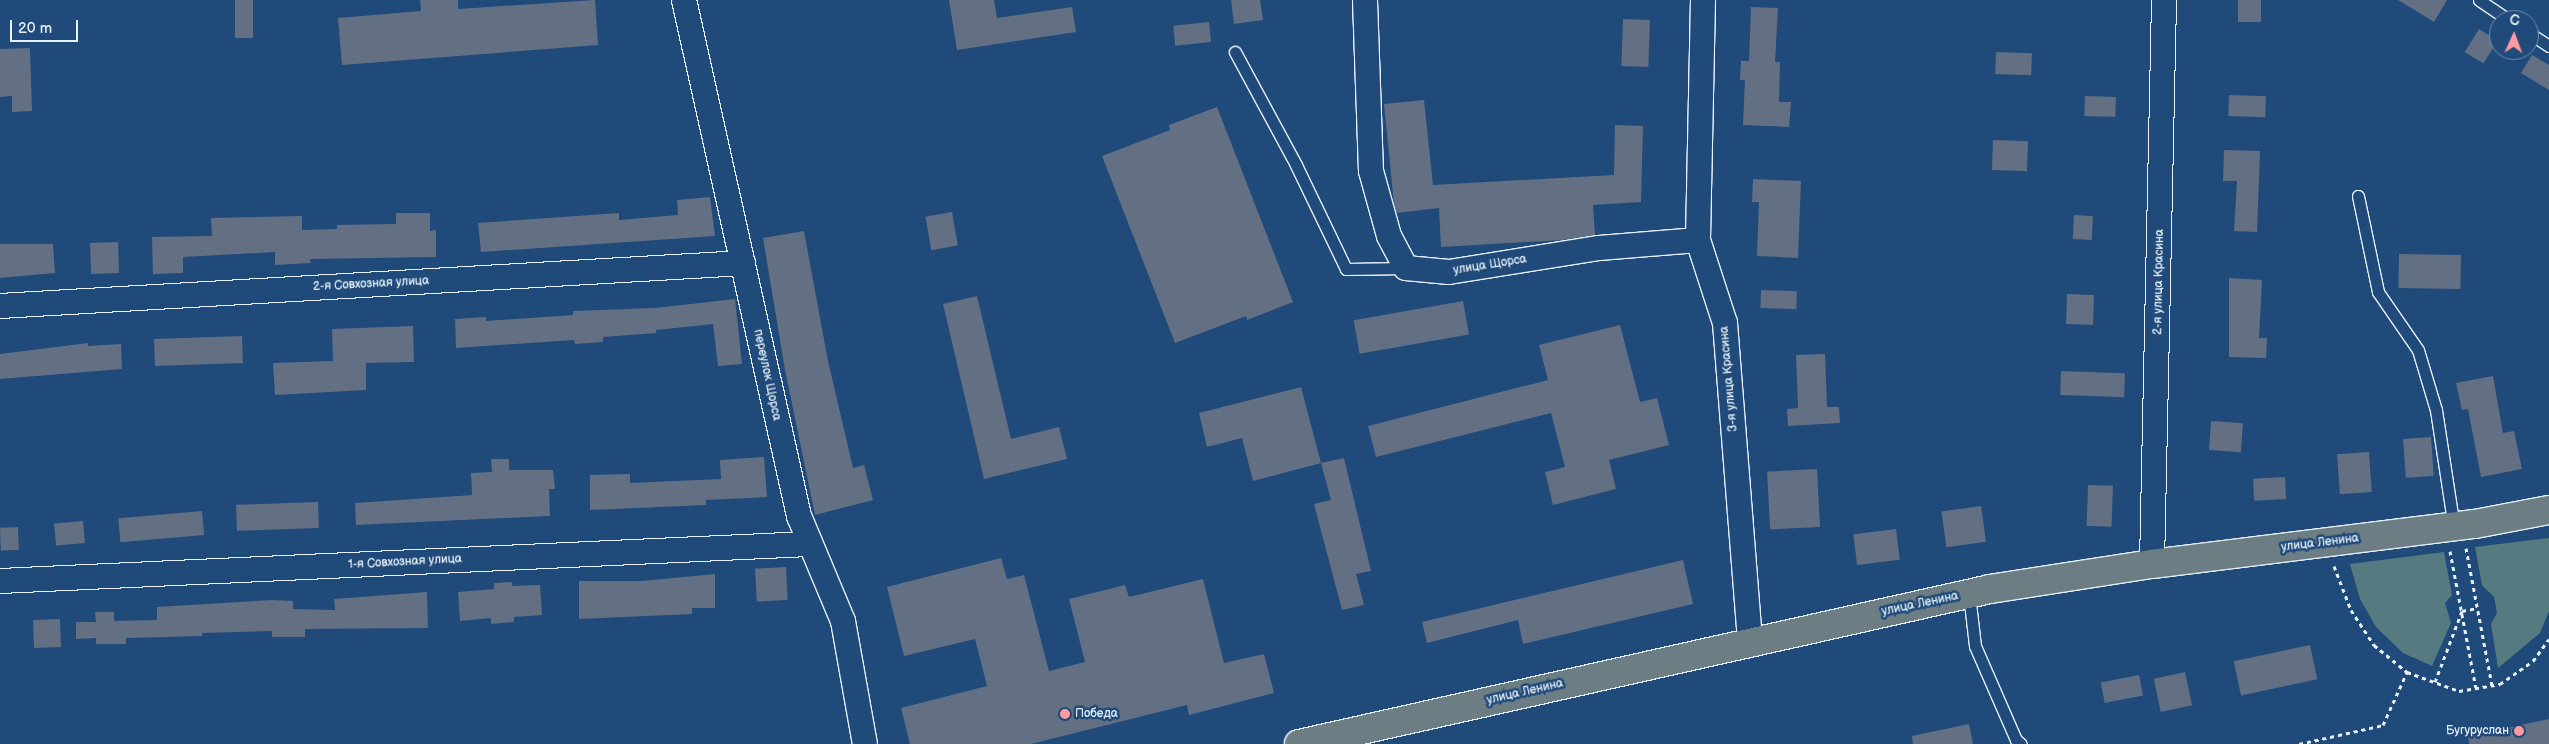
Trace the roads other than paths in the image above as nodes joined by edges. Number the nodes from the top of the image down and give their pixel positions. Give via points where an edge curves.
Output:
1 (684, 0) edge
2 (1365, 0) edge
3 (1703, 0) edge
4 (2164, 0) edge
5 (2478, 0) edge
6 (2494, 10) edge
7 (1235, 52) dead end
8 (2358, 196) dead end
9 (1698, 240) junction
10 (743, 263) junction
11 (1406, 268) junction
12 (0, 306) edge
13 (2549, 510) edge
14 (2454, 527) junction
15 (810, 544) junction
16 (2152, 564) junction
17 (0, 581) edge
18 (1969, 594) junction
19 (1750, 641) junction
20 (865, 744) edge
21 (1299, 744) edge
22 (2021, 744) edge

1 - 10 street, переулок Щорса
2 - 11 street via 1371,171 1389,236
3 - 9 street, 3-я улица Красина
4 - 16 street, 2-я улица Красина
5 - 6 lane
7 - 11 lane via 1296,165 1346,269
8 - 14 lane via 2378,292 2418,350 2436,410
9 - 11 street, улица Щорса via 1599,248 1449,272
9 - 19 street, 3-я улица Красина via 1725,323
10 - 12 street, 2-я Совхозная улица
10 - 15 street, переулок Щорса via 799,516
13 - 14 main road, улица Ленина via 2528,517
14 - 16 main road, улица Ленина
15 - 17 street, 1-я Совхозная улица
15 - 20 street, переулок Щорса via 843,621
16 - 18 main road, улица Ленина
18 - 19 main road, улица Ленина
18 - 22 lane via 1975,646 2016,740
19 - 21 main road, улица Ленина

